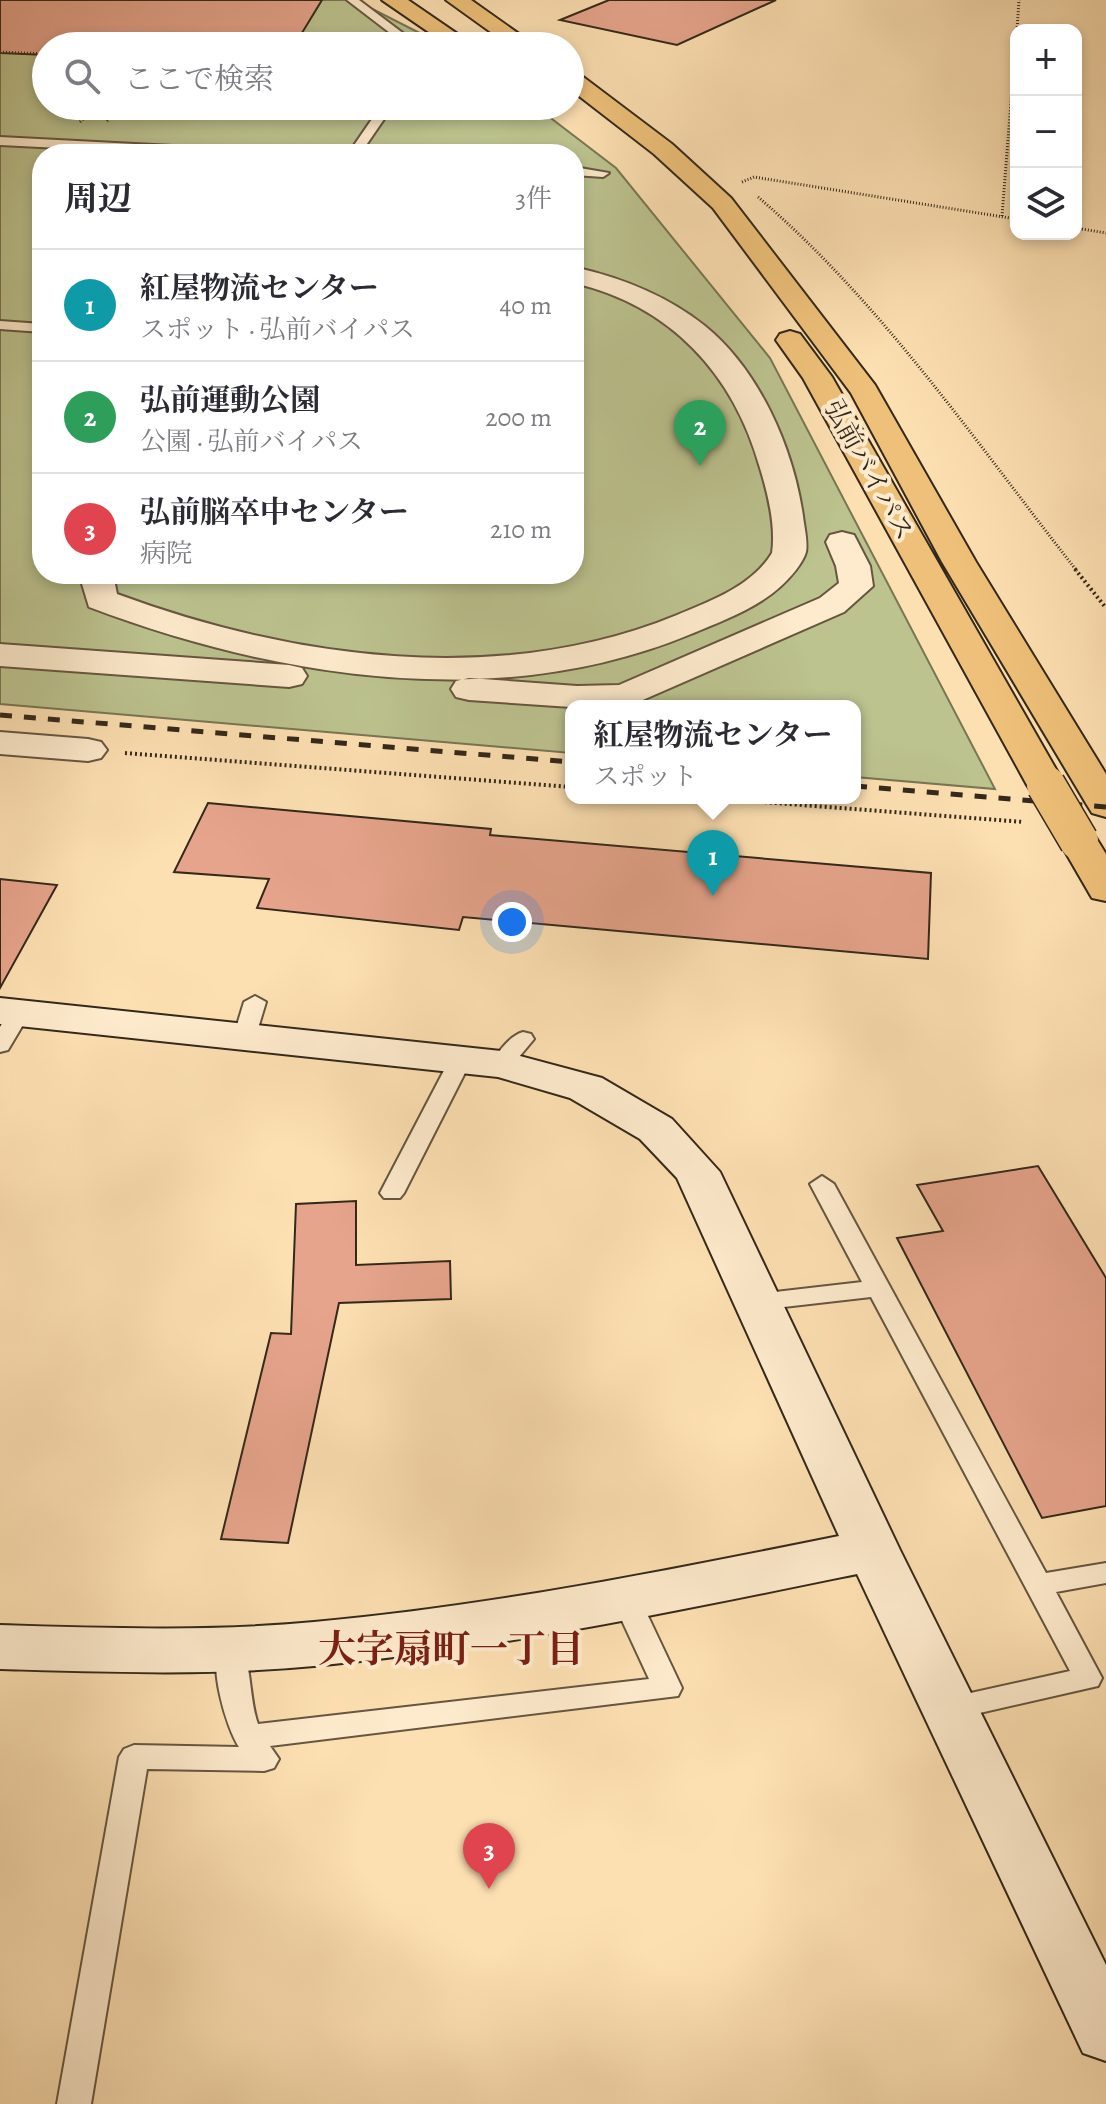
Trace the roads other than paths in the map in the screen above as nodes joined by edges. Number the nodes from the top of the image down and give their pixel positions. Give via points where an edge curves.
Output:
1 (352, 0) edge
2 (393, 0) edge
3 (428, 0) edge
4 (457, 0) edge
5 (488, 0) edge
6 (395, 32) edge
7 (442, 32) edge
8 (476, 32) edge
9 (516, 32) edge
10 (523, 32) edge
11 (584, 70) edge
12 (584, 89) edge
13 (584, 111) edge
14 (377, 120) edge
15 (0, 141) edge
16 (47, 144) edge
17 (361, 144) edge
18 (663, 149) junction
19 (584, 172) edge
20 (603, 173) dead end
21 (584, 277) edge
22 (0, 325) edge
23 (32, 327) edge
24 (842, 542) dead end
25 (98, 584) edge
26 (54, 621) dead end
27 (673, 634) junction
28 (0, 655) edge
29 (35, 658) junction
30 (710, 660) junction
31 (0, 743) edge
32 (88, 750) road end
33 (1101, 796) edge
34 (1106, 889) edge
35 (6, 1023) edge
36 (495, 1054) junction
37 (822, 1184) dead end
38 (392, 1193) dead end
39 (878, 1288) junction
40 (758, 1302) junction
41 (873, 1550) junction
42 (1106, 1573) edge
43 (1039, 1585) junction
44 (626, 1599) junction
45 (0, 1647) edge
46 (230, 1650) junction
47 (949, 1708) junction
48 (248, 1737) junction
49 (1106, 2032) edge
50 (74, 2104) edge

1 - 6 lane
2 - 7 highway
3 - 8 highway
4 - 9 highway
5 - 10 highway
11 - 18 highway
12 - 18 highway, 弘前バイパス
13 - 34 highway, 弘前バイパス, bridge via 707,230 817,377
14 - 17 lane
15 - 16 lane
18 - 33 highway, 弘前バイパス via 722,203 865,391 959,562
19 - 20 lane
21 - 27 street via 636,295 711,347 763,433 777,471 790,552 774,574 740,599
22 - 23 lane
24 - 30 street via 856,586 832,605
25 - 27 street via 101,600 149,621 339,662 442,668 529,663
26 - 29 street
27 - 30 street
28 - 29 street
29 - 30 street via 577,697 625,696
31 - 32 street
35 - 36 street via 250,1019
36 - 38 lane
36 - 40 street via 586,1088 656,1129 697,1172
37 - 39 lane
39 - 40 lane
39 - 43 lane
40 - 41 street
41 - 44 street
41 - 47 street
42 - 43 lane
43 - 47 lane via 1088,1678
44 - 46 street via 401,1636
44 - 48 lane via 668,1688
45 - 46 street
46 - 48 lane
47 - 49 street
48 - 50 lane via 264,1759 134,1757

